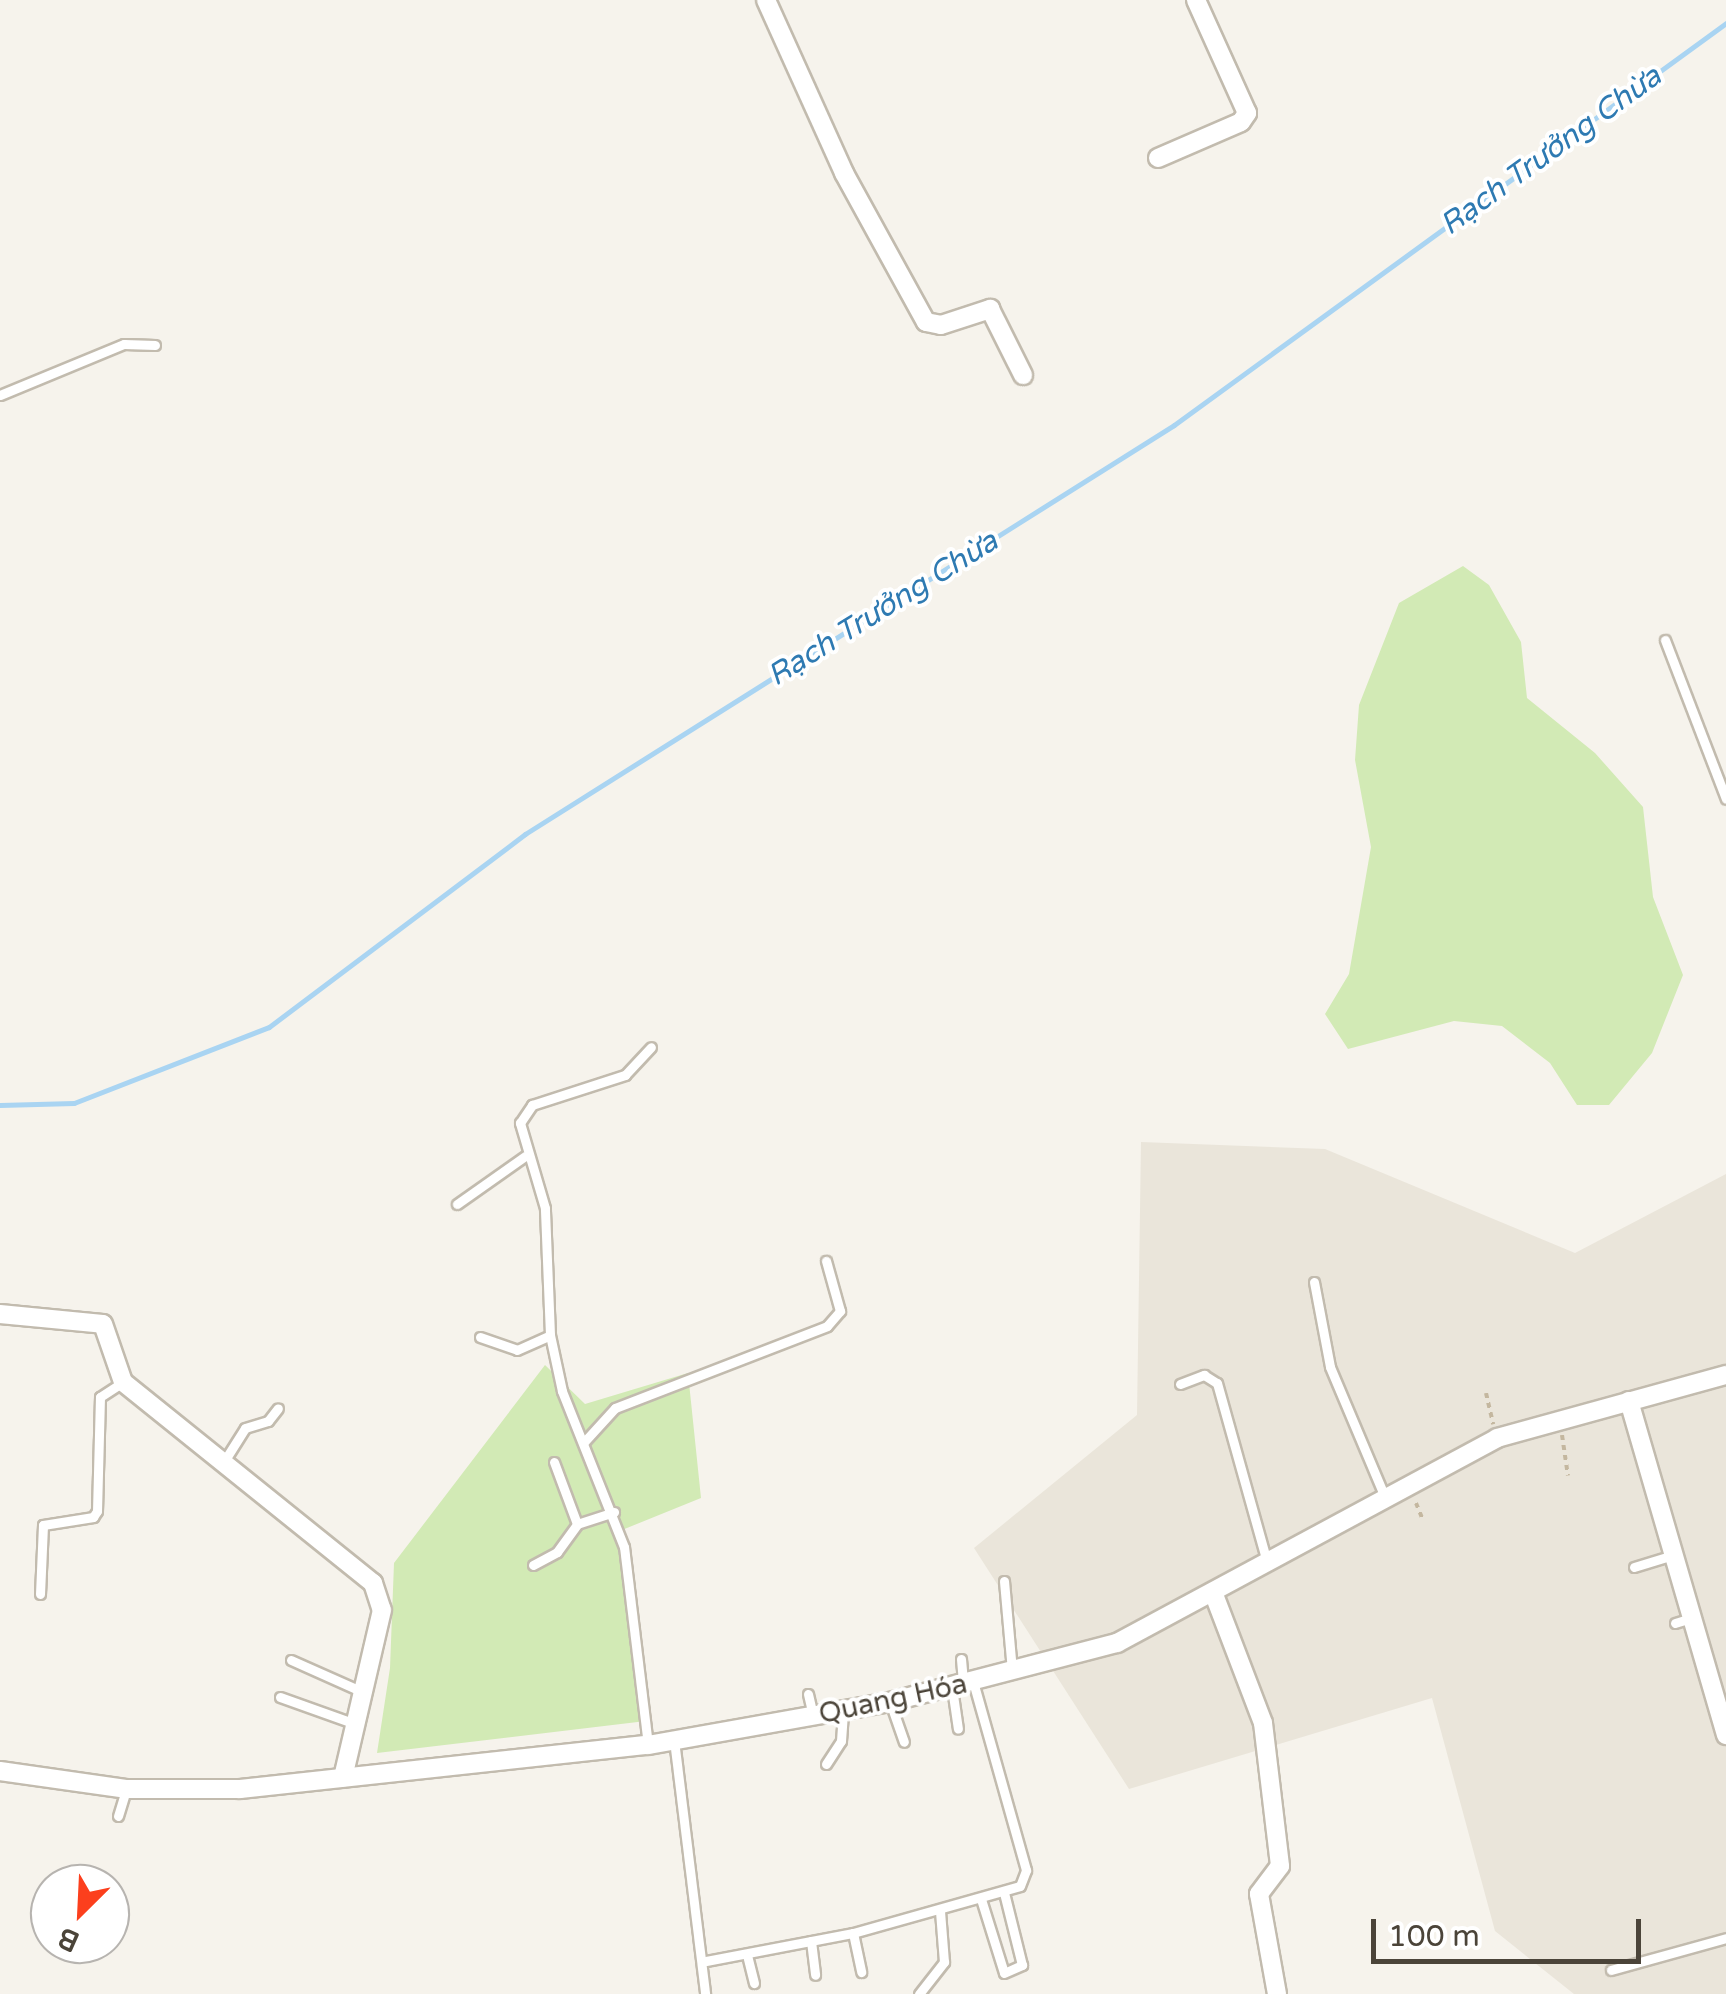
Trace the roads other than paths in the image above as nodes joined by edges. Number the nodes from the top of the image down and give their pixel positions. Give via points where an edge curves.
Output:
1 (766, 0) edge
2 (1200, 1) edge
3 (1158, 158) dead end
4 (155, 345) dead end
5 (1023, 375) dead end
6 (0, 395) edge
7 (1665, 640) dead end
8 (1726, 799) edge
9 (650, 1048) dead end
10 (524, 1156) junction
11 (456, 1204) dead end
12 (826, 1261) dead end
13 (1314, 1282) dead end
14 (0, 1314) edge
15 (550, 1335) junction
16 (480, 1338) dead end
17 (1726, 1375) edge
18 (123, 1382) junction
19 (1180, 1384) dead end
20 (1629, 1401) junction
21 (278, 1408) dead end
22 (584, 1442) junction
23 (554, 1462) dead end
24 (223, 1464) junction
25 (1384, 1497) junction
26 (614, 1512) junction
27 (577, 1524) junction
28 (1674, 1555) junction
29 (1267, 1562) junction
30 (533, 1565) dead end
31 (1634, 1567) dead end
32 (1004, 1581) dead end
33 (1213, 1592) junction
34 (40, 1594) dead end
35 (962, 1659) dead end
36 (290, 1660) dead end
37 (1012, 1671) junction
38 (963, 1685) junction
39 (363, 1692) junction
40 (808, 1694) dead end
41 (280, 1697) dead end
42 (890, 1702) junction
43 (844, 1712) junction
44 (813, 1716) junction
45 (356, 1724) junction
46 (958, 1729) dead end
47 (1726, 1735) edge
48 (674, 1740) junction
49 (904, 1742) dead end
50 (648, 1745) junction
51 (826, 1764) dead end
52 (0, 1771) edge
53 (342, 1778) junction
54 (126, 1789) junction
55 (118, 1816) dead end
56 (1004, 1893) junction
57 (981, 1899) junction
58 (940, 1911) junction
59 (853, 1933) junction
60 (1726, 1938) edge
61 (811, 1940) junction
62 (747, 1955) junction
63 (706, 1961) junction
64 (1612, 1970) dead end
65 (860, 1972) dead end
66 (816, 1975) dead end
67 (754, 1983) dead end
68 (706, 1994) edge
69 (919, 1994) edge
70 (1278, 1994) edge

1 - 5 street via 844,173 926,322 941,326 990,308
2 - 3 street via 1246,113 1242,122
4 - 6 lane via 124,344
7 - 8 lane
9 - 10 lane via 626,1075 522,1113
10 - 11 lane
10 - 15 lane via 545,1208
12 - 22 lane via 840,1311 827,1326 615,1408
13 - 25 lane via 1330,1367
14 - 18 street via 103,1324
15 - 16 lane via 517,1350
15 - 22 lane
17 - 20 street, Quang Hóa
18 - 24 street
18 - 34 lane via 100,1397 93,1518 43,1524
19 - 29 lane via 1204,1375 1217,1383
20 - 25 street, Quang Hóa via 1496,1438
20 - 28 street
21 - 24 lane via 268,1421 246,1428
22 - 26 lane
23 - 27 lane
24 - 39 street via 373,1583 382,1610
25 - 29 street, Quang Hóa
26 - 27 lane
26 - 50 lane via 638,1638
27 - 30 lane via 557,1552
28 - 31 lane
28 - 47 street via 1683,1621
29 - 33 street, Quang Hóa
32 - 37 lane
33 - 37 street, Quang Hóa via 1117,1643
33 - 70 street via 1263,1724 1280,1866 1259,1894
35 - 38 lane
36 - 39 lane
37 - 38 street, Quang Hóa
38 - 42 street, Quang Hóa
38 - 46 lane
38 - 56 lane via 1026,1870 1020,1886
39 - 45 street
40 - 44 lane
41 - 45 lane
42 - 43 street, Quang Hóa
42 - 49 lane
43 - 44 street, Quang Hóa
43 - 51 lane via 838,1748
44 - 48 street, Quang Hóa
45 - 53 street
48 - 50 street, Quang Hóa
48 - 63 lane
50 - 53 street, Quang Hóa
52 - 54 street, Quang Hóa
53 - 54 street, Quang Hóa via 240,1789
54 - 55 lane
56 - 57 lane
56 - 57 lane via 1022,1965 1004,1973
57 - 58 lane
58 - 59 lane
58 - 69 lane via 944,1962
59 - 61 lane
59 - 65 lane
60 - 64 lane
61 - 62 lane
61 - 66 lane
62 - 63 lane
62 - 67 lane
63 - 68 lane

